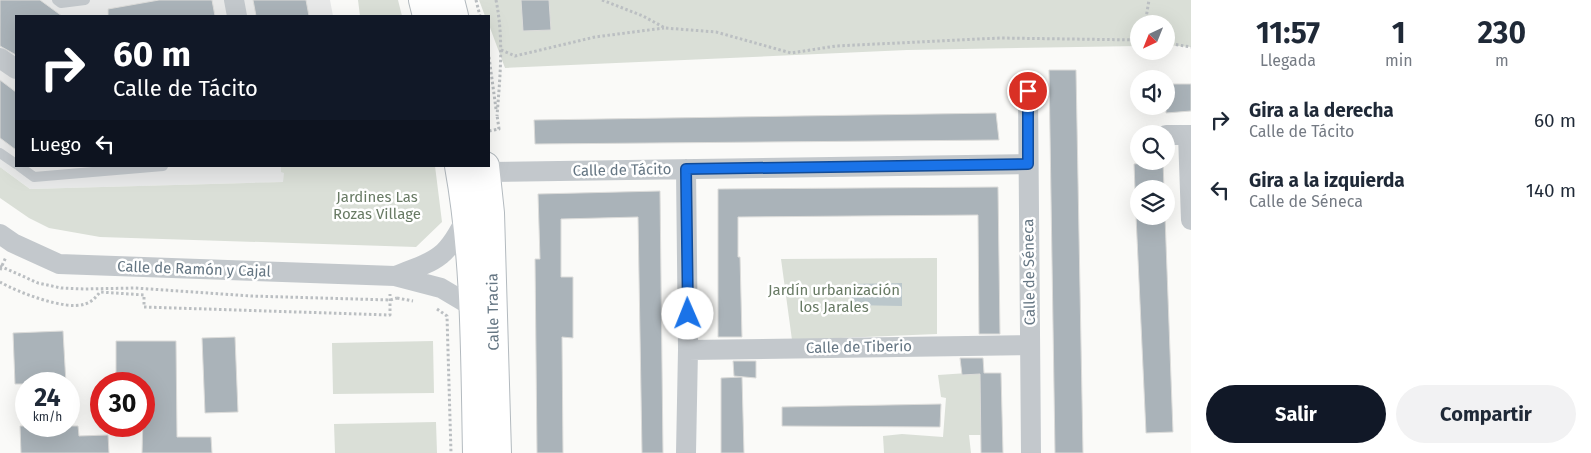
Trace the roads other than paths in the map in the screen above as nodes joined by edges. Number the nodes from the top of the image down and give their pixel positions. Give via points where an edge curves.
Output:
1 (57, 0) edge
2 (85, 0) edge
3 (234, 0) edge
4 (423, 0) edge
5 (450, 0) edge
6 (237, 15) edge
7 (427, 15) edge
8 (454, 15) edge
9 (0, 58) edge
10 (15, 68) edge
11 (1028, 91) dead end
12 (1189, 135) edge
13 (1175, 136) edge
14 (0, 153) edge
15 (15, 163) edge
16 (1028, 164) junction
17 (21, 167) edge
18 (151, 167) edge
19 (459, 167) edge
20 (486, 169) edge
21 (686, 169) junction
22 (468, 214) junction
23 (1191, 220) edge
24 (0, 234) edge
25 (393, 276) junction
26 (473, 307) junction
27 (1030, 345) junction
28 (688, 350) junction
29 (477, 453) edge
30 (497, 453) edge
31 (686, 453) edge
32 (1031, 453) edge

1 - 2 lane via 61,3
3 - 6 street
4 - 7 street
5 - 8 street
9 - 10 street
11 - 16 street, Calle de Séneca
12 - 13 street
12 - 23 street
14 - 15 lane
16 - 21 street, Calle de Tácito
16 - 27 street, Calle de Séneca
17 - 18 lane via 34,177
19 - 22 street, Calle Tracia
20 - 21 street, Calle de Tácito
20 - 30 street, Calle Tracia
21 - 28 street
22 - 25 street, Calle de Ramón y Cajal via 454,243 433,262
22 - 26 street, Calle Tracia
24 - 25 street, Calle de Ramón y Cajal via 59,264
25 - 26 street, Calle de Ramón y Cajal via 441,288
26 - 29 street, Calle Tracia
27 - 28 street, Calle de Tiberio
27 - 32 street, Calle de Séneca
28 - 31 street

